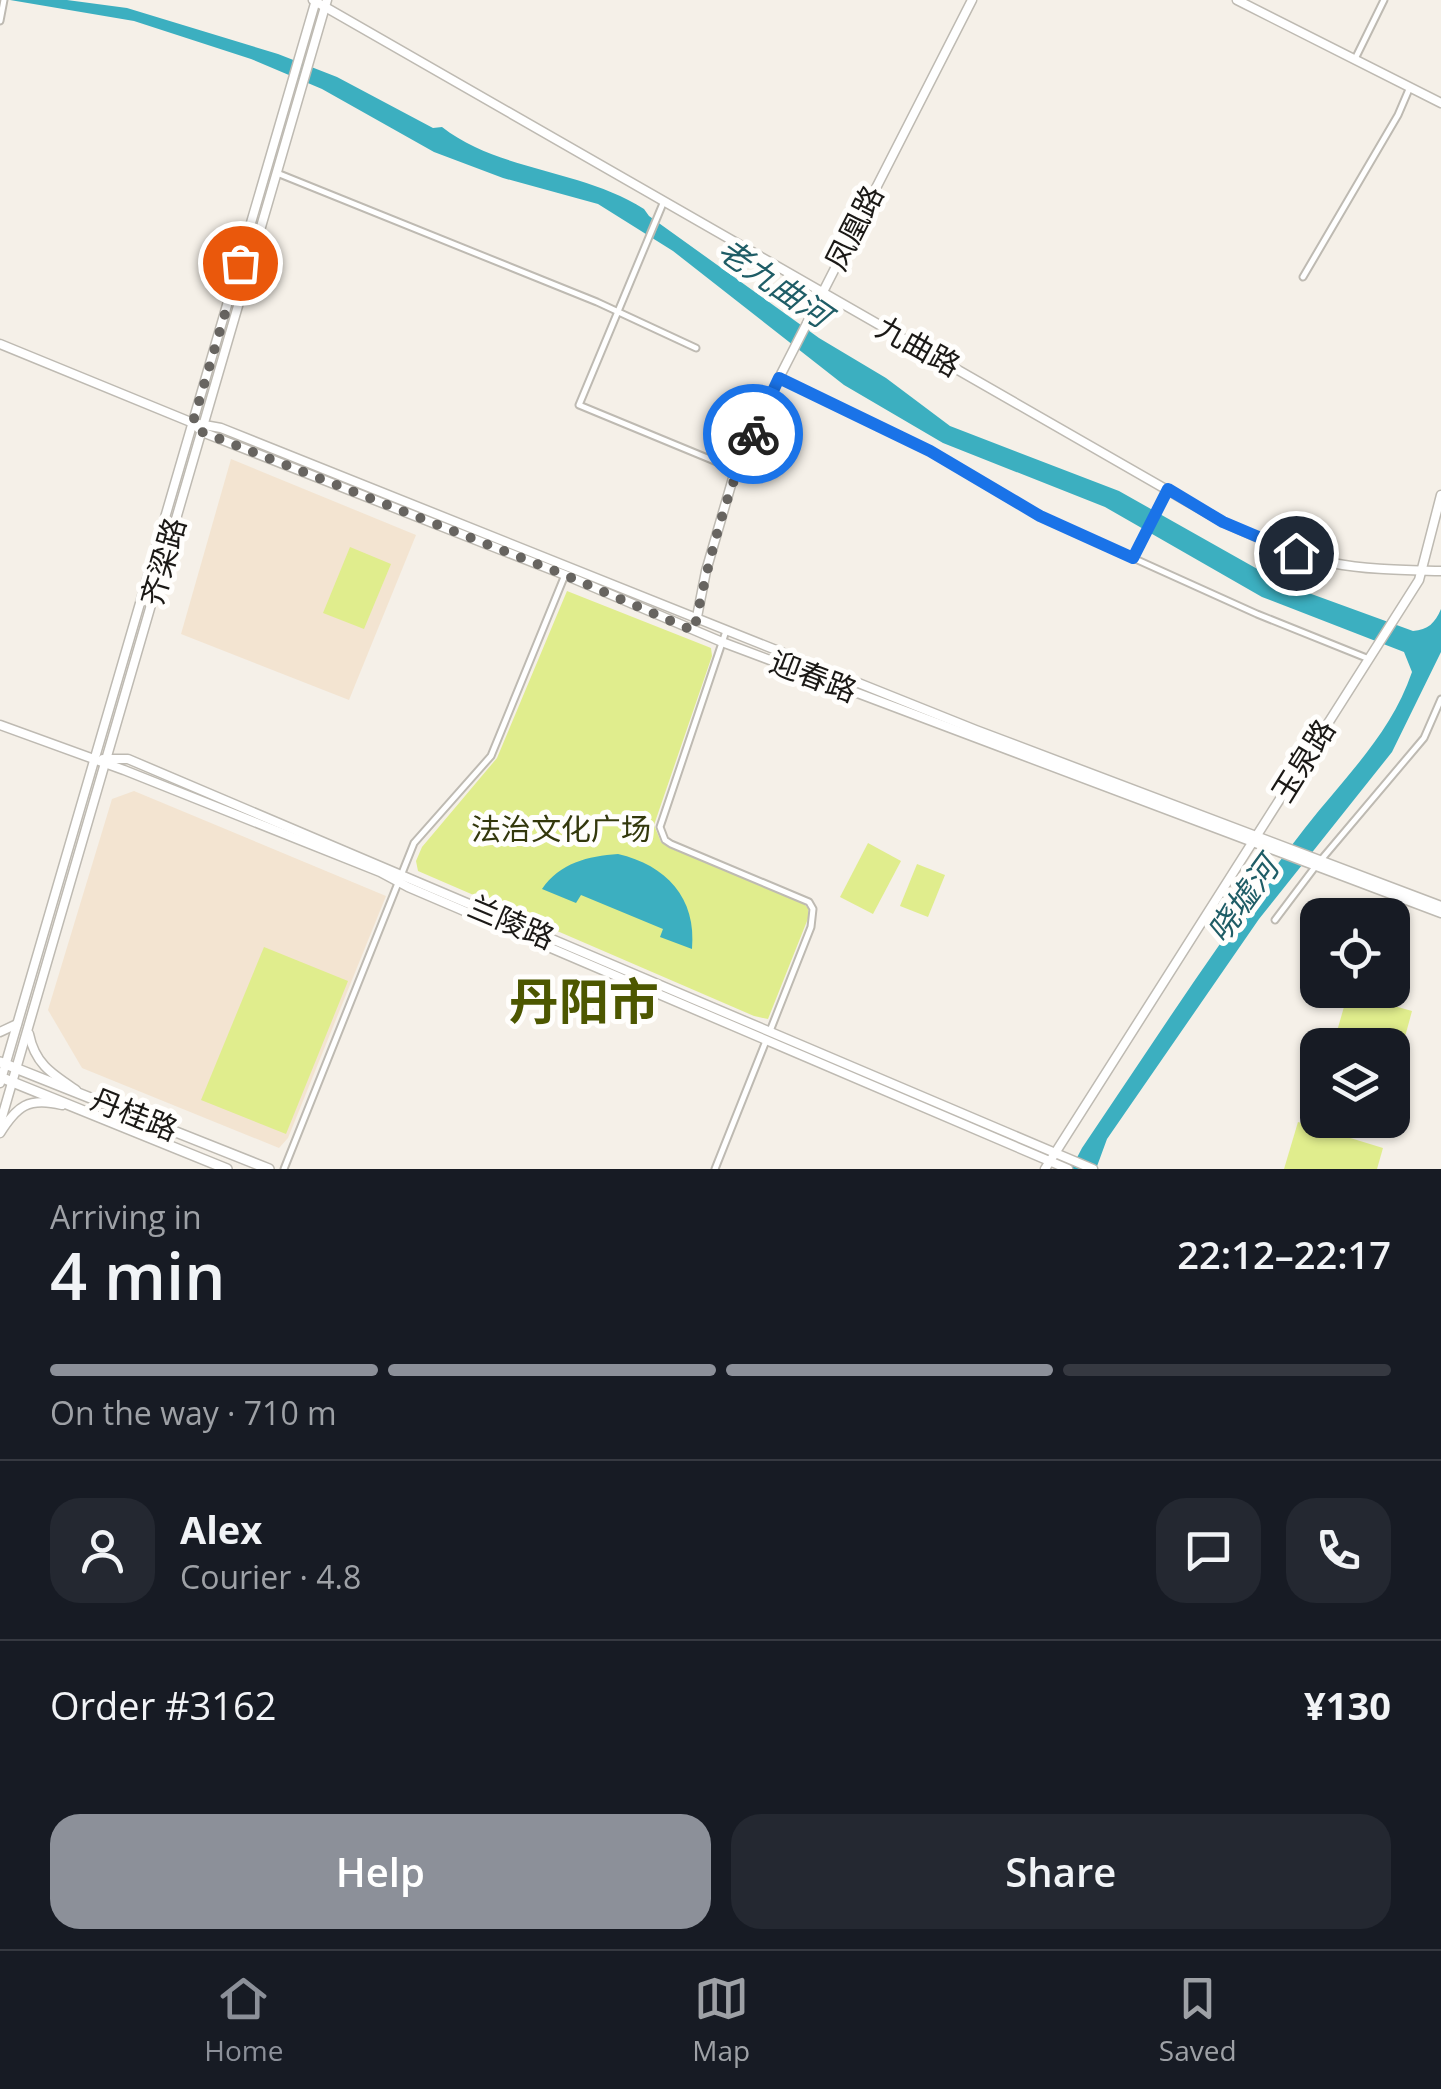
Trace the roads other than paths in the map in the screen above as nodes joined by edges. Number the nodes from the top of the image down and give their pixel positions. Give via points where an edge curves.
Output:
1 (972, 0) edge
2 (1237, 0) edge
3 (1384, 0) edge
4 (4, 1) edge
5 (315, 1) edge
6 (326, 4) edge
7 (0, 21) edge
8 (1354, 60) junction
9 (1410, 87) junction
10 (1441, 103) edge
11 (277, 173) junction
12 (664, 202) junction
13 (248, 234) junction
14 (258, 238) junction
15 (1303, 276) dead end
16 (822, 293) junction
17 (617, 313) junction
18 (0, 344) edge
19 (696, 348) dead end
20 (779, 378) junction
21 (193, 422) junction
22 (204, 427) junction
23 (717, 462) dead end
24 (1168, 489) junction
25 (1441, 495) edge
26 (1133, 558) junction
27 (1423, 570) junction
28 (567, 571) junction
29 (1441, 571) edge
30 (696, 619) junction
31 (694, 631) junction
32 (726, 631) junction
33 (722, 642) junction
34 (1369, 659) junction
35 (1441, 699) edge
36 (0, 725) edge
37 (94, 761) junction
38 (106, 761) junction
39 (1254, 839) junction
40 (1314, 862) junction
41 (400, 878) junction
42 (1441, 906) edge
43 (1441, 913) edge
44 (1275, 920) dead end
45 (17, 1024) junction
46 (28, 1030) junction
47 (0, 1032) edge
48 (768, 1036) junction
49 (3, 1063) edge
50 (16, 1068) junction
51 (0, 1079) edge
52 (12, 1084) junction
53 (84, 1095) junction
54 (73, 1108) junction
55 (0, 1124) edge
56 (0, 1132) edge
57 (1050, 1161) edge
58 (1068, 1166) edge
59 (227, 1169) edge
60 (268, 1169) edge
61 (284, 1169) edge
62 (714, 1169) edge
63 (1093, 1169) edge

1 - 16 street, 凤凰路
2 - 8 street
3 - 8 street
4 - 7 street
5 - 6 street, 九曲路
5 - 13 street, 齐梁路
6 - 11 street, 齐梁路
6 - 12 street, 九曲路
8 - 9 street
9 - 10 street
9 - 15 street
11 - 14 street, 齐梁路
11 - 17 street
12 - 16 street, 九曲路
12 - 17 street
13 - 14 street
13 - 21 street, 齐梁路
14 - 22 street, 齐梁路
16 - 20 street, 凤凰路
16 - 24 street, 九曲路
17 - 19 street
17 - 23 street via 579,405
18 - 21 street, 迎春路
20 - 26 street
20 - 30 street, 凤凰路 via 733,478
21 - 22 street, 迎春路
21 - 37 street, 齐梁路
22 - 28 street, 迎春路
22 - 38 street, 齐梁路
24 - 26 street
24 - 27 street, 九曲路 via 1296,553 1366,568
25 - 27 street, 玉泉路
26 - 34 street
27 - 29 street, 九曲路
27 - 34 street, 玉泉路
28 - 30 street, 迎春路
28 - 31 street, 迎春路
28 - 41 street via 491,756 414,843
30 - 31 street, 凤凰路
30 - 32 street, 迎春路
31 - 33 street, 迎春路
32 - 33 street
32 - 39 street, 迎春路
33 - 39 street, 迎春路
33 - 48 street via 660,828 671,844 809,902 811,928
34 - 39 street, 玉泉路
35 - 40 street via 1424,738
36 - 37 street, 兰陵路
37 - 38 street, 兰陵路
37 - 45 street, 齐梁路
38 - 41 street, 兰陵路
38 - 46 street, 齐梁路
39 - 40 street, 迎春路
39 - 57 street, 玉泉路
40 - 42 street, 迎春路
40 - 43 street, 迎春路
40 - 44 street
41 - 48 street, 兰陵路
41 - 61 street
45 - 47 street
45 - 49 street, 齐梁路
46 - 50 street, 齐梁路
46 - 53 street via 47,1071
48 - 57 street, 兰陵路
48 - 62 street
49 - 50 main road, 丹桂路
49 - 51 street, 齐梁路
50 - 52 street, 齐梁路
50 - 53 main road, 丹桂路
51 - 52 main road, 丹桂路
52 - 54 main road, 丹桂路
52 - 55 street, 齐梁路
53 - 60 main road, 丹桂路
54 - 56 street via 51,1102 22,1106
54 - 59 main road, 丹桂路
57 - 58 street, 兰陵路
58 - 63 street, 兰陵路

